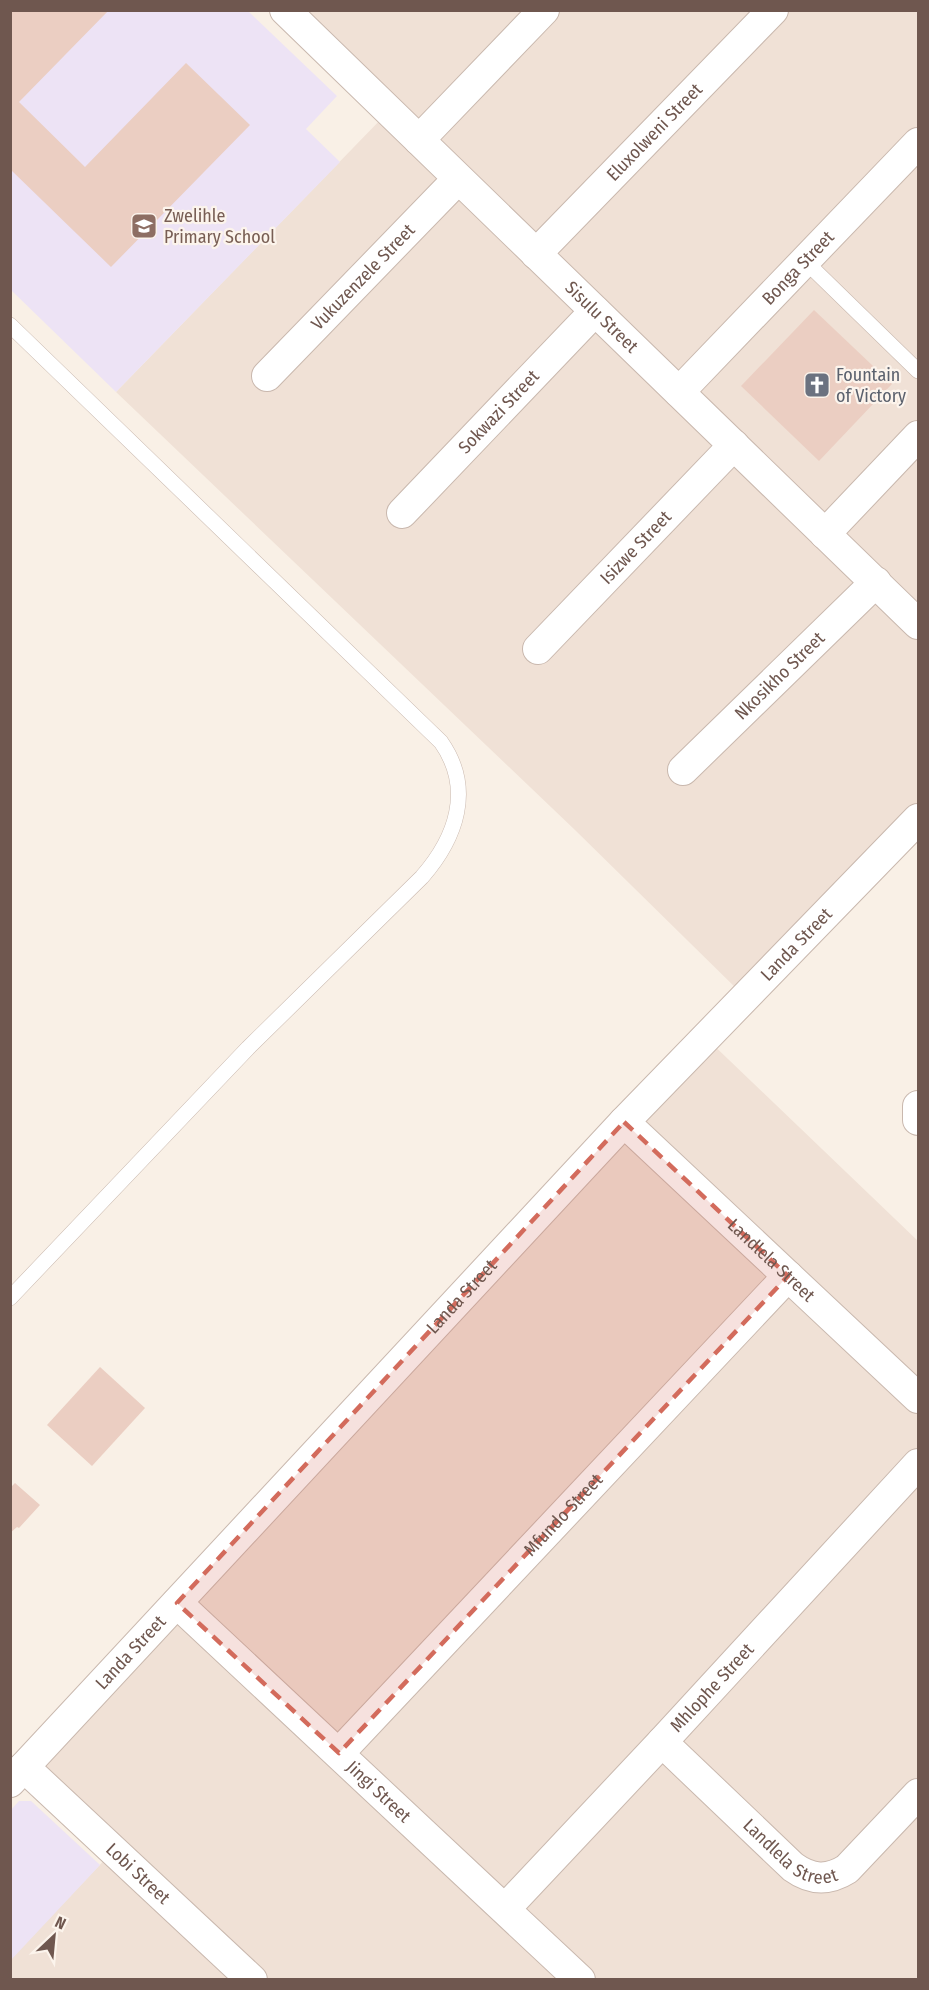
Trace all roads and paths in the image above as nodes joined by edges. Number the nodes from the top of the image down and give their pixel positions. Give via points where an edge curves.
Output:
1 (285, 10) edge
2 (544, 10) edge
3 (773, 10) edge
4 (419, 140) junction
5 (918, 143) edge
6 (458, 179) junction
7 (536, 254) junction
8 (805, 261) junction
9 (595, 310) junction
10 (10, 326) edge
11 (918, 371) edge
12 (267, 376) dead end
13 (679, 392) junction
14 (918, 436) edge
15 (734, 445) junction
16 (402, 513) dead end
17 (825, 534) junction
18 (876, 582) junction
19 (918, 624) edge
20 (538, 649) dead end
21 (683, 770) dead end
22 (918, 819) edge
23 (624, 1122) junction
24 (788, 1276) junction
25 (10, 1298) edge
26 (918, 1398) edge
27 (918, 1464) edge
28 (177, 1603) junction
29 (662, 1742) junction
30 (339, 1753) junction
31 (17, 1774) edge
32 (918, 1794) edge
33 (505, 1909) junction
34 (252, 1980) edge
35 (580, 1980) edge

1 - 4 street, Sisulu Street
2 - 4 street
3 - 7 street, Eluxolweni Street
4 - 6 street, Sisulu Street
5 - 8 street, Bonga Street
6 - 7 street, Sisulu Street
6 - 12 street, Vukuzenzele Street
7 - 9 street, Sisulu Street
8 - 11 lane
8 - 13 street, Bonga Street
9 - 13 street, Sisulu Street
9 - 16 street, Sokwazi Street
10 - 25 lane via 441,742 454,764 459,799 444,849 422,878 248,1048
13 - 15 street, Sisulu Street
14 - 17 street
15 - 17 street, Sisulu Street
15 - 20 street, Isizwe Street
17 - 18 street, Sisulu Street
18 - 19 street, Sisulu Street
18 - 21 street, Nkosikho Street
22 - 23 street, Landa Street
23 - 24 street, Landlela Street
23 - 28 street, Landa Street
24 - 26 street, Landlela Street
24 - 30 street, Mfundo Street
27 - 29 street, Mhlophe Street
28 - 30 street, Jingi Street
28 - 31 street, Landa Street
29 - 32 street, Landlela Street via 793,1867 816,1878 838,1875 847,1869
29 - 33 street, Mhlophe Street
30 - 33 street, Jingi Street
31 - 34 street, Lobi Street
33 - 35 street, Jingi Street

